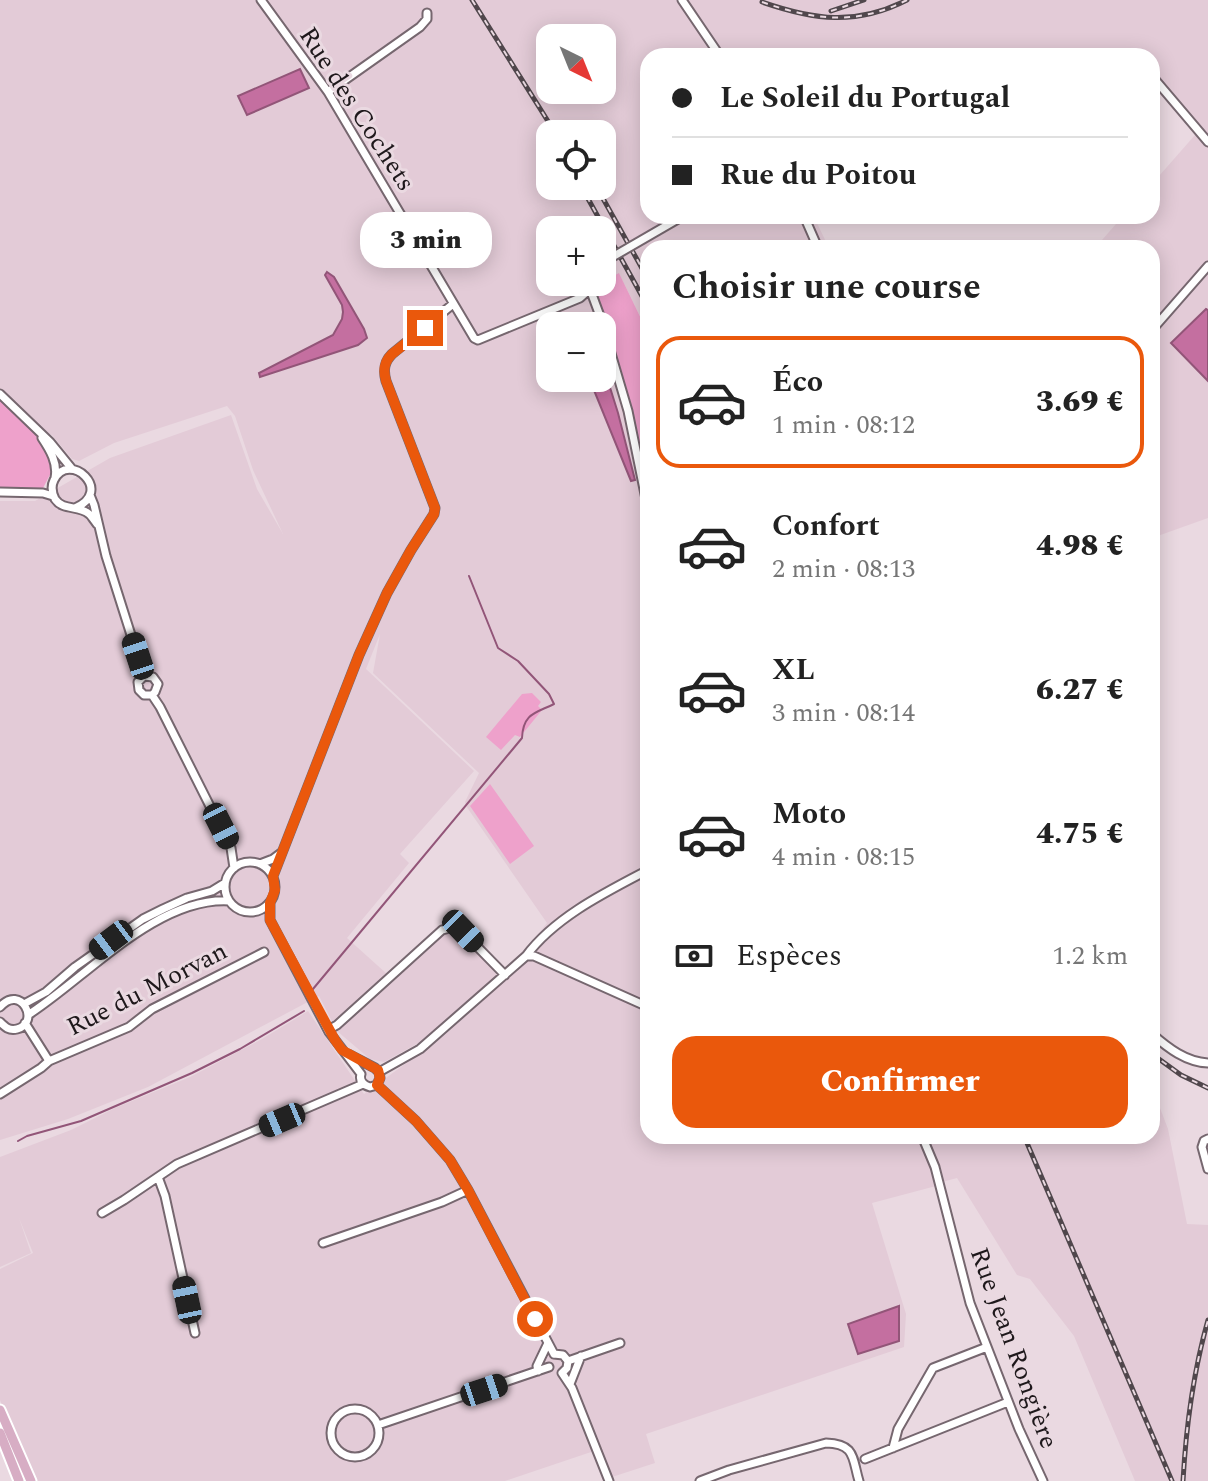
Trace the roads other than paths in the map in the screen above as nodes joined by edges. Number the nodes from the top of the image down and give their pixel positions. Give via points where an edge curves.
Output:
1 (261, 0) edge
2 (682, 0) edge
3 (427, 13) dead end
4 (715, 48) edge
5 (1160, 85) edge
6 (328, 92) junction
7 (1208, 142) edge
8 (670, 224) edge
9 (642, 240) edge
10 (640, 241) edge
11 (616, 255) edge
12 (1208, 266) edge
13 (579, 296) edge
14 (594, 296) edge
15 (453, 304) junction
16 (1160, 321) edge
17 (0, 394) edge
18 (36, 429) junction
19 (72, 469) junction
20 (640, 470) edge
21 (54, 479) junction
22 (0, 492) edge
23 (90, 495) junction
24 (53, 496) junction
25 (75, 508) junction
26 (98, 526) junction
27 (144, 676) junction
28 (152, 695) junction
29 (231, 848) junction
30 (281, 853) junction
31 (246, 862) junction
32 (260, 864) junction
33 (234, 868) junction
34 (640, 875) edge
35 (273, 876) junction
36 (225, 883) junction
37 (229, 901) junction
38 (270, 903) junction
39 (256, 912) junction
40 (270, 920) junction
41 (264, 952) dead end
42 (526, 956) junction
43 (505, 975) junction
44 (640, 1003) edge
45 (24, 1004) junction
46 (0, 1007) edge
47 (27, 1019) junction
48 (0, 1022) edge
49 (14, 1030) junction
50 (328, 1030) junction
51 (4, 1035) dead end
52 (1160, 1040) edge
53 (35, 1041) junction
54 (342, 1050) junction
55 (49, 1061) junction
56 (1208, 1063) edge
57 (371, 1067) junction
58 (379, 1072) junction
59 (361, 1074) junction
60 (363, 1084) junction
61 (377, 1085) junction
62 (0, 1094) edge
63 (1208, 1139) edge
64 (925, 1144) edge
65 (1208, 1169) edge
66 (158, 1177) junction
67 (468, 1190) junction
68 (102, 1213) dead end
69 (323, 1243) dead end
70 (195, 1333) dead end
71 (548, 1343) junction
72 (620, 1343) dead end
73 (987, 1347) junction
74 (554, 1354) junction
75 (581, 1356) junction
76 (568, 1361) junction
77 (549, 1367) junction
78 (538, 1371) junction
79 (562, 1373) junction
80 (570, 1384) junction
81 (1008, 1402) junction
82 (0, 1410) edge
83 (378, 1425) junction
84 (0, 1433) edge
85 (893, 1448) junction
86 (865, 1459) dead end
87 (19, 1481) edge
88 (31, 1481) edge
89 (609, 1481) edge
90 (700, 1481) edge
91 (859, 1481) edge
92 (1043, 1481) edge

1 - 6 street, Rue des Cochets
2 - 4 street
3 - 6 street via 420,27
5 - 7 street
6 - 15 street, Rue des Cochets
8 - 9 street, bridge
10 - 11 street, bridge
12 - 16 street
13 - 15 street, Rue des Cochets via 478,340
14 - 20 street
15 - 30 street via 385,364 386,381 434,514 378,612
17 - 18 street
18 - 19 street
18 - 21 street via 55,462
19 - 21 street
19 - 23 street via 88,478
21 - 24 street
22 - 24 street
23 - 25 street
23 - 26 street
24 - 25 street
25 - 26 street
26 - 27 street
27 - 28 street via 158,684
27 - 28 street via 139,690
28 - 29 street
29 - 31 street
29 - 33 street
30 - 32 street
30 - 35 street
31 - 32 street
31 - 33 street
32 - 35 street
33 - 36 street
34 - 42 street via 577,910
35 - 38 street
36 - 37 street
36 - 45 street via 143,919
37 - 39 street
37 - 47 street via 191,906 149,926
38 - 39 street
38 - 40 street
39 - 40 street
40 - 50 street
41 - 55 street, Rue du Morvan via 152,1009 129,1027
42 - 43 street
42 - 44 street
43 - 50 street via 457,926 448,927
43 - 58 street via 420,1049
45 - 46 street via 12,1000
45 - 47 street, Rue du Morvan
47 - 49 street
47 - 53 street, Rue du Morvan
48 - 49 street, Rue du Morvan
49 - 51 street
49 - 53 street, Rue du Morvan
50 - 54 street
52 - 56 street via 1181,1056
53 - 55 street, Rue du Morvan
54 - 57 street
54 - 59 street
55 - 62 street, Rue du Morvan
57 - 58 street
57 - 59 street
58 - 61 street
59 - 60 street
60 - 61 street
60 - 66 street via 183,1161
61 - 67 street via 440,1146
63 - 65 street via 1202,1147
64 - 73 street, Rue Jean Rongière
66 - 68 street
66 - 70 street
67 - 69 street
67 - 71 street
71 - 74 street
71 - 78 street
72 - 75 street
73 - 81 street, Rue Jean Rongière
73 - 85 street via 933,1368 898,1429
74 - 76 street
74 - 77 street
75 - 76 street
75 - 80 street
76 - 79 street
77 - 78 street
77 - 79 street
78 - 83 street
79 - 80 street
80 - 89 street
81 - 85 street
81 - 92 street, Rue Jean Rongière
82 - 88 main road
83 - 83 street via 366,1411 348,1410 335,1420 333,1442 342,1454 362,1456 377,1445
84 - 87 main road
85 - 86 street
90 - 91 street via 826,1443 854,1455

